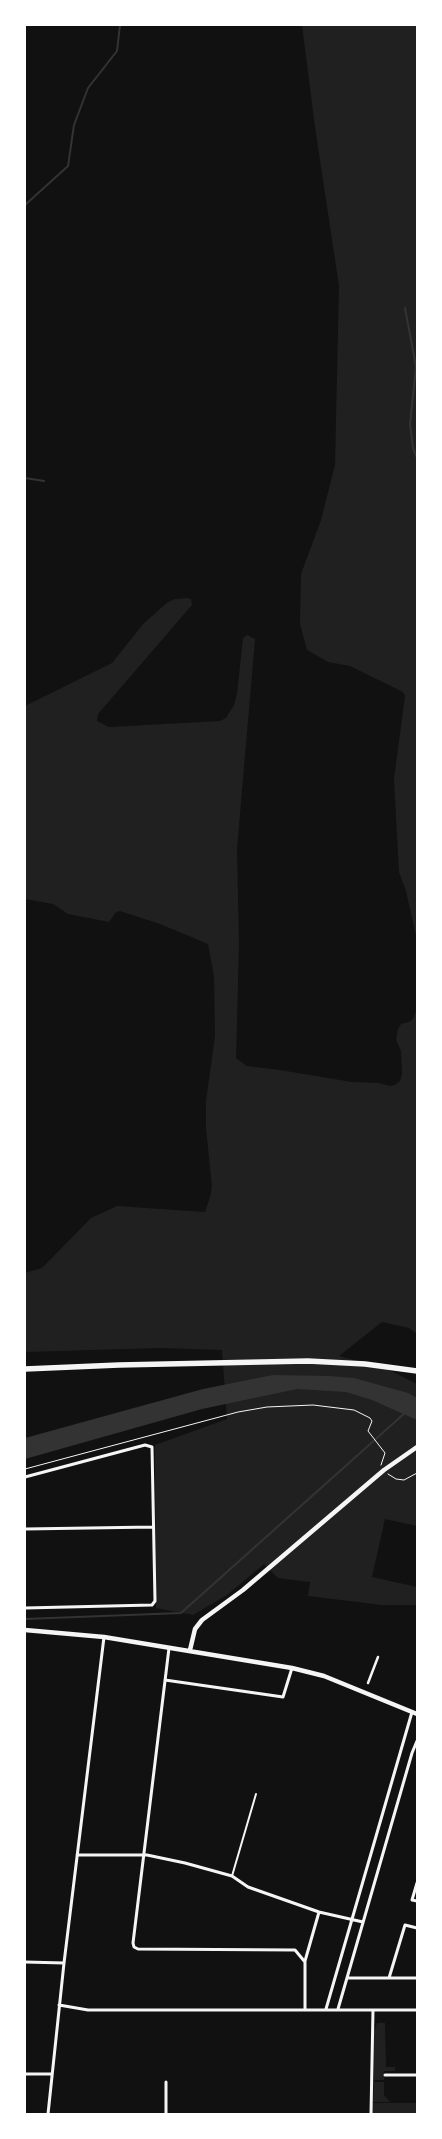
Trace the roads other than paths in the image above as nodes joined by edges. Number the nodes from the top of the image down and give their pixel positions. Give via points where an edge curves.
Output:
1 (25, 1369) edge
2 (417, 1371) edge
3 (417, 1447) edge
4 (25, 1477) edge
5 (154, 1528) junction
6 (25, 1529) edge
7 (25, 1608) edge
8 (25, 1630) edge
9 (104, 1637) junction
10 (169, 1647) junction
11 (190, 1650) junction
12 (378, 1657) dead end
13 (292, 1668) junction
14 (164, 1680) junction
15 (368, 1683) dead end
16 (414, 1713) edge
17 (417, 1741) edge
18 (256, 1794) dead end
19 (77, 1855) junction
20 (143, 1855) junction
21 (232, 1876) junction
22 (417, 1883) edge
23 (417, 1901) edge
24 (319, 1912) junction
25 (352, 1919) junction
26 (363, 1922) junction
27 (417, 1928) edge
28 (25, 1962) edge
29 (305, 1962) junction
30 (64, 1963) junction
31 (347, 1978) junction
32 (390, 1978) junction
33 (417, 1978) edge
34 (59, 2004) junction
35 (326, 2009) junction
36 (338, 2009) junction
37 (305, 2010) junction
38 (373, 2010) junction
39 (417, 2010) edge
40 (25, 2074) edge
41 (51, 2074) junction
42 (385, 2075) dead end
43 (417, 2075) edge
44 (166, 2082) dead end
45 (48, 2114) edge
46 (166, 2114) edge
47 (372, 2114) edge

1 - 2 main road via 288,1361 366,1364
3 - 11 street via 384,1470 244,1590 202,1620 195,1629
4 - 5 street via 150,1445
5 - 6 street
5 - 7 street via 155,1601 152,1605
8 - 9 street
9 - 10 street
9 - 19 street
10 - 11 street
10 - 14 street
11 - 13 street
12 - 15 street
13 - 14 street via 283,1697
13 - 16 street via 324,1676
14 - 20 street
16 - 25 street
17 - 26 street
18 - 21 lane
19 - 20 street
19 - 30 street
20 - 21 street
20 - 29 street via 134,1947 290,1949 300,1954
21 - 24 street via 248,1887
22 - 23 street via 412,1900
24 - 25 street
24 - 29 street
25 - 26 street
25 - 35 street
26 - 31 street
27 - 32 street via 405,1925
28 - 30 street
29 - 37 street
30 - 34 street
31 - 32 street
31 - 36 street
32 - 33 street
34 - 37 street via 88,2010
34 - 41 street
35 - 36 street
35 - 37 street
36 - 38 street
38 - 39 street
38 - 47 street
40 - 41 street
41 - 45 street
42 - 43 street
44 - 46 street

